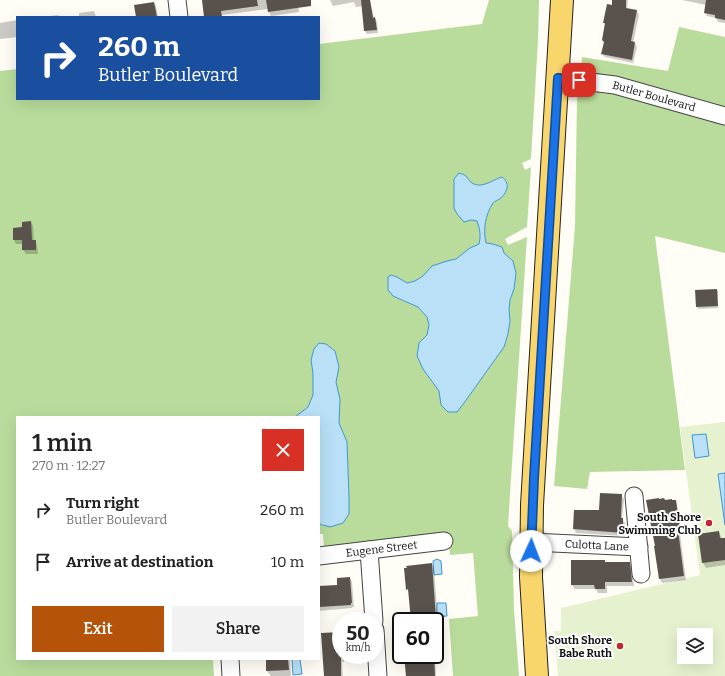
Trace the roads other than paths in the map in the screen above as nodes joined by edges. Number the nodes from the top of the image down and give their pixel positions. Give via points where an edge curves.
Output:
1 (177, 0) edge
2 (562, 0) edge
3 (179, 16) edge
4 (558, 78) junction
5 (725, 116) edge
6 (634, 496) dead end
7 (444, 541) dead end
8 (531, 542) junction
9 (639, 547) junction
10 (369, 550) junction
11 (320, 556) edge
12 (642, 574) dead end
13 (373, 612) edge
14 (230, 660) edge
15 (377, 664) edge
16 (231, 676) edge
17 (378, 676) edge
18 (536, 676) edge

1 - 3 street
2 - 4 main road
4 - 5 street, Butler Boulevard via 615,85
4 - 8 main road
6 - 9 street, Culotta Lane
7 - 10 street, Eugene Street
8 - 9 street, Culotta Lane
8 - 18 main road
9 - 12 street, Culotta Lane
10 - 11 street, Eugene Street
10 - 13 street
14 - 16 street
15 - 17 street

